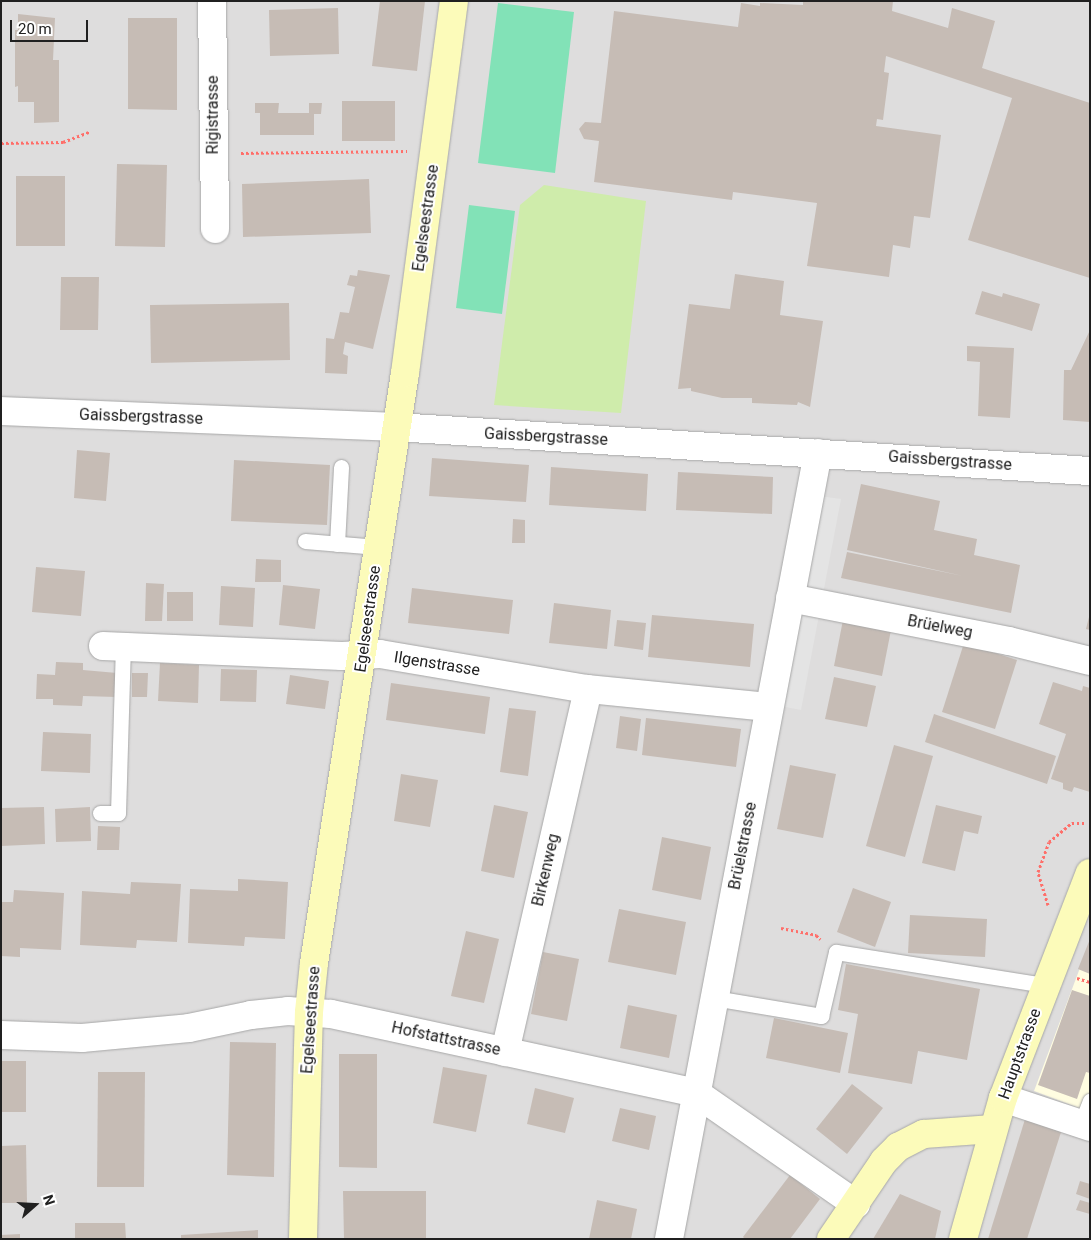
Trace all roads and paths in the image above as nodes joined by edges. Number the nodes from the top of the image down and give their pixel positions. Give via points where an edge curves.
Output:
1 (212, 1) edge
2 (454, 1) edge
3 (89, 132) dead end
4 (1, 143) edge
5 (435, 152) junction
6 (213, 153) junction
7 (215, 229) dead end
8 (1, 411) edge
9 (396, 427) junction
10 (818, 454) junction
11 (341, 467) dead end
12 (1090, 471) edge
13 (305, 541) dead end
14 (336, 544) junction
15 (378, 546) junction
16 (790, 598) junction
17 (113, 647) joint
18 (362, 656) junction
19 (1090, 661) edge
20 (588, 688) junction
21 (769, 707) junction
22 (100, 813) dead end
23 (1086, 823) dead end
24 (1090, 873) edge
25 (1050, 911) dead end
26 (781, 928) dead end
27 (836, 952) junction
28 (1074, 977) dead end
29 (1090, 982) edge
30 (1045, 985) junction
31 (714, 998) junction
32 (309, 1012) junction
33 (1, 1034) edge
34 (505, 1052) junction
35 (696, 1093) junction
36 (1003, 1098) junction
37 (1087, 1118) edge
38 (993, 1129) junction
39 (856, 1204) junction
40 (303, 1239) edge
41 (669, 1239) edge
42 (831, 1239) edge
43 (963, 1239) edge

1 - 6 street, Rigistrasse
2 - 5 main road, Egelseestrasse
3 - 4 path via 63,142
5 - 6 path
5 - 9 main road, Egelseestrasse
6 - 7 street, Rigistrasse
8 - 9 street, Gaissbergstrasse
9 - 10 street, Gaissbergstrasse
9 - 15 main road, Egelseestrasse
10 - 12 street, Gaissbergstrasse
10 - 16 street, Brüelstrasse
11 - 14 lane
13 - 14 lane
14 - 15 lane
15 - 18 main road, Egelseestrasse
16 - 19 street, Brüelweg via 1009,641
16 - 21 street, Brüelstrasse
17 - 18 street, Ilgenstrasse
17 - 22 lane via 118,814
18 - 20 street, Ilgenstrasse via 380,654
18 - 32 main road, Egelseestrasse
20 - 21 street, Ilgenstrasse
20 - 34 street, Birkenweg
21 - 31 street, Brüelstrasse
23 - 25 path via 1072,824 1049,842 1038,872
24 - 30 main road, Hauptstrasse
26 - 27 path via 816,935
27 - 30 lane
27 - 31 lane via 821,1016
28 - 29 path
30 - 36 main road, Hauptstrasse
31 - 35 street, Brüelstrasse
32 - 33 street, Hofstattstrasse via 251,1015 188,1028 82,1038
32 - 34 street, Hofstattstrasse
32 - 40 main road, Egelseestrasse
34 - 35 street, Hofstattstrasse
35 - 39 street, Hofstattstrasse
35 - 41 street, Brüelstrasse
36 - 37 street
36 - 38 main road, Hauptstrasse
38 - 39 main road via 924,1134 910,1139 884,1161
38 - 43 main road, Hauptstrasse
39 - 42 main road

